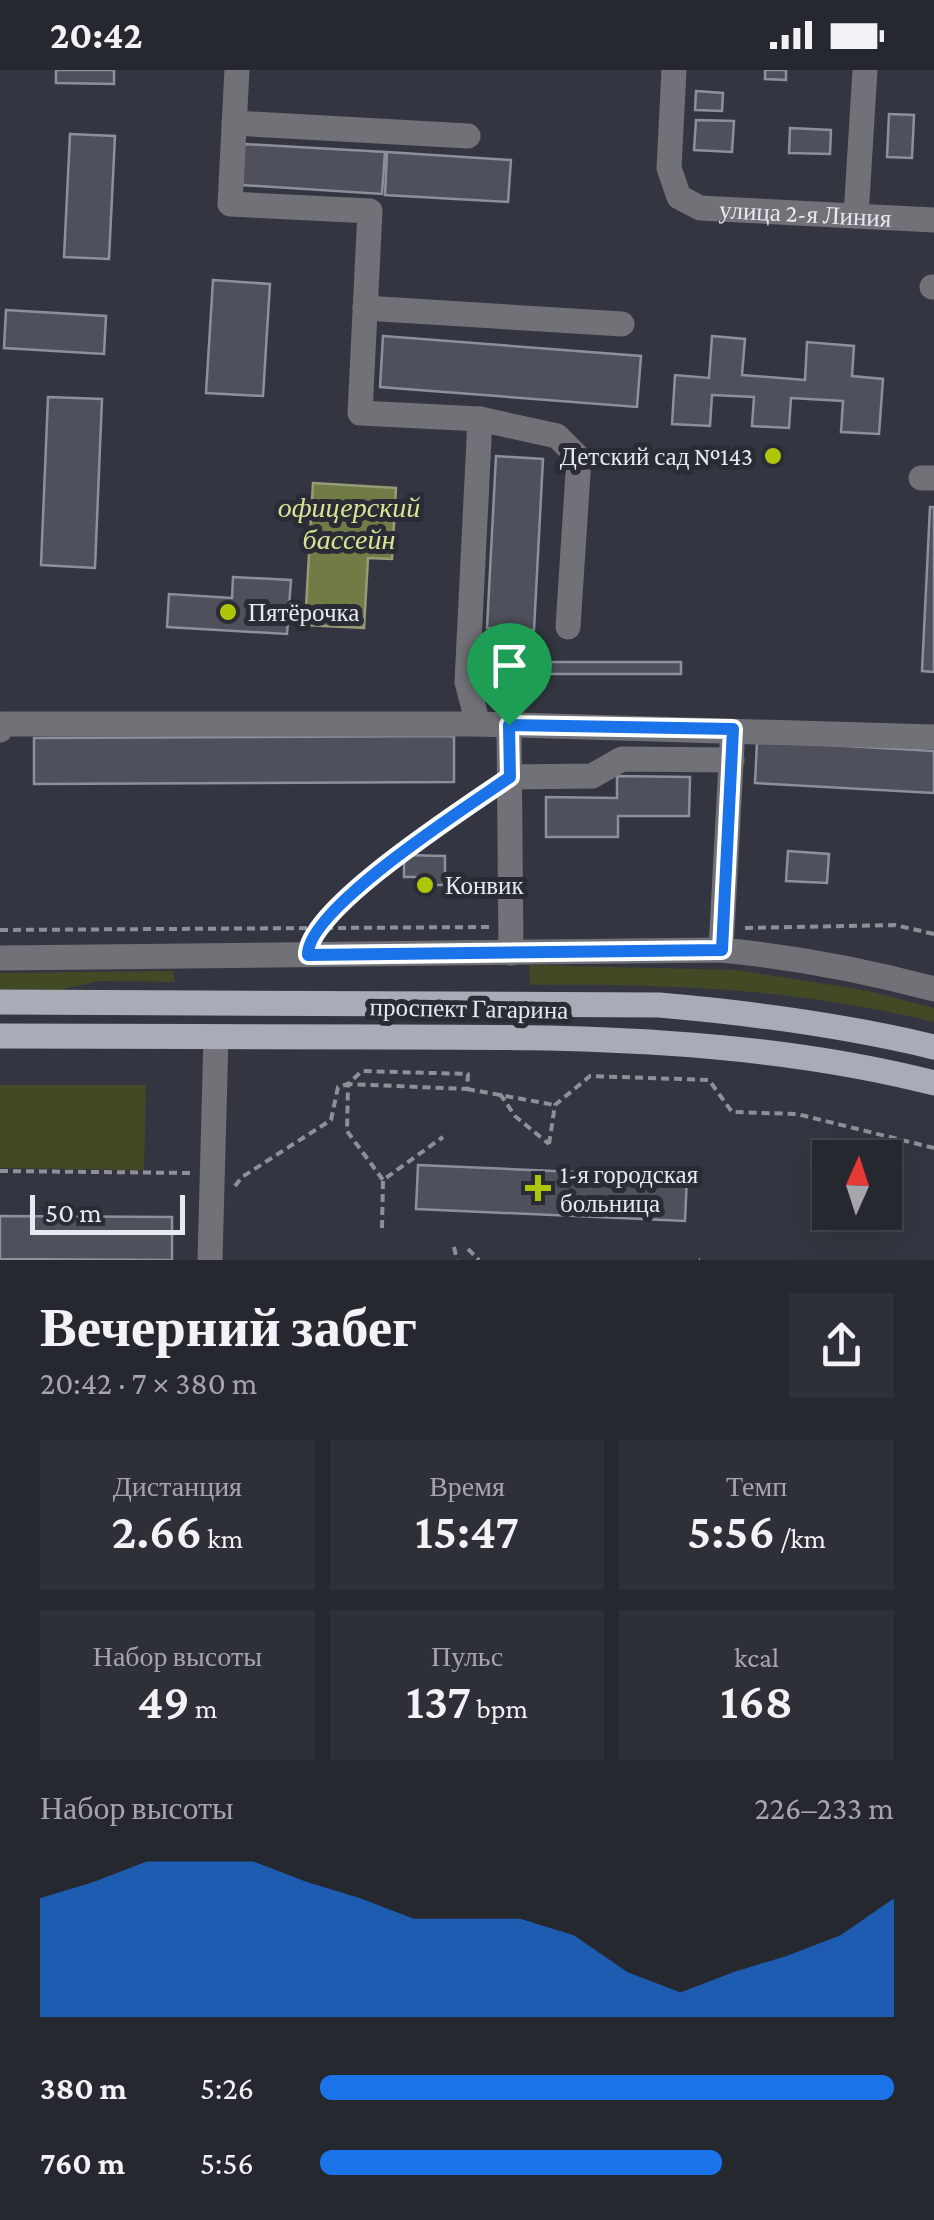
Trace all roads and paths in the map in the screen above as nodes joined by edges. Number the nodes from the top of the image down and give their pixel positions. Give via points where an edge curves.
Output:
1 (237, 70) edge
2 (674, 70) edge
3 (865, 70) edge
4 (234, 123) junction
5 (468, 136) dead end
6 (856, 216) junction
7 (934, 220) edge
8 (365, 308) junction
9 (622, 324) dead end
10 (480, 419) junction
11 (568, 627) dead end
12 (478, 724) junction
13 (509, 725) junction
14 (733, 729) junction
15 (0, 730) edge
16 (934, 737) edge
17 (732, 760) junction
18 (510, 777) junction
19 (319, 928) junction
20 (0, 930) edge
21 (934, 934) edge
22 (722, 939) junction
23 (511, 940) junction
24 (308, 955) junction
25 (0, 958) edge
26 (934, 990) edge
27 (0, 1002) edge
28 (0, 1036) edge
29 (216, 1036) junction
30 (934, 1047) edge
31 (348, 1084) junction
32 (934, 1084) edge
33 (468, 1089) junction
34 (499, 1093) junction
35 (555, 1105) junction
36 (331, 1120) junction
37 (347, 1121) junction
38 (443, 1137) dead end
39 (934, 1148) edge
40 (0, 1171) edge
41 (383, 1180) junction
42 (223, 1181) junction
43 (382, 1228) dead end
44 (454, 1248) dead end
45 (468, 1248) dead end
46 (210, 1260) edge
47 (456, 1260) edge
48 (479, 1260) edge

1 - 4 street
2 - 6 street, улица 2-я Линия via 669,168 679,198 700,208
3 - 6 street
4 - 5 street
4 - 8 street via 230,204 370,211
6 - 7 street, улица 2-я Линия
8 - 9 street
8 - 10 street via 360,413
10 - 11 street via 556,436 579,458
10 - 12 street via 467,682
12 - 13 street
12 - 15 street via 2,724
13 - 14 street
13 - 18 street
14 - 16 street
14 - 17 street
17 - 18 street via 622,758 592,776
17 - 22 street
18 - 19 path via 376,871
18 - 23 street
19 - 20 path
19 - 23 path
19 - 24 path via 307,944
21 - 22 path via 895,925
22 - 23 street
22 - 26 street
23 - 24 street
24 - 25 street
27 - 30 main road, проспект Гагарина via 659,1006 774,1016
28 - 29 main road, проспект Гагарина
29 - 32 main road, проспект Гагарина via 637,1040 761,1051
29 - 42 street
31 - 33 path
31 - 33 path via 362,1071 458,1073 468,1074
31 - 36 path via 338,1087
31 - 37 path
33 - 34 path
34 - 35 path
34 - 35 path via 549,1144
35 - 39 path via 590,1076 709,1080 732,1112 797,1114
36 - 37 path
36 - 42 path via 242,1177
37 - 41 path via 347,1131
38 - 41 path
40 - 42 path
41 - 43 path
42 - 46 street
44 - 47 path
45 - 48 path

